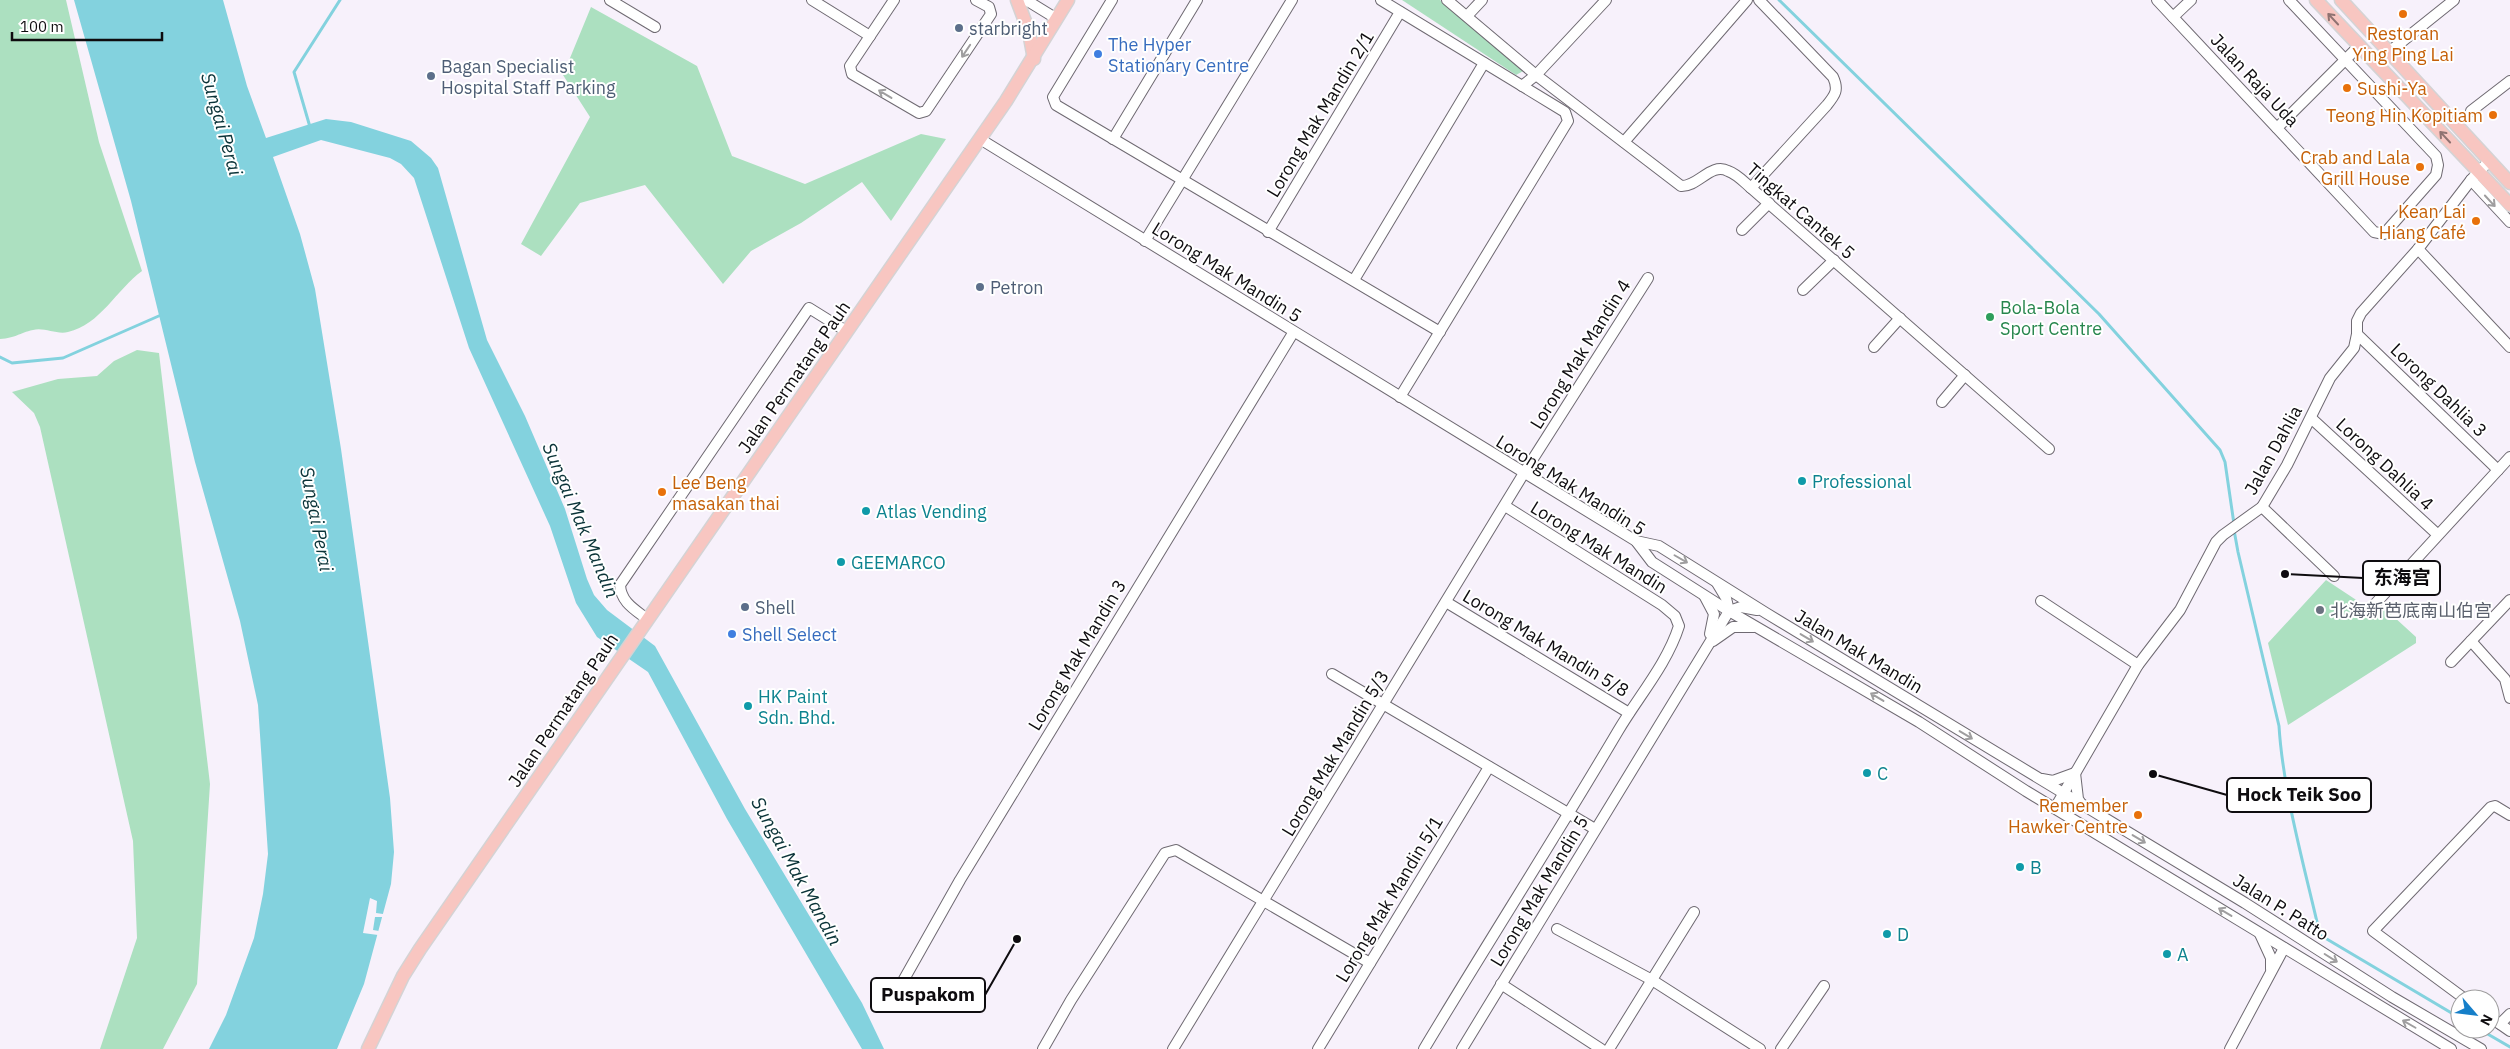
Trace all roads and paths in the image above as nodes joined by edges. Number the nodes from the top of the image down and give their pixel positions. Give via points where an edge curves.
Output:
1 (610, 0) edge
2 (812, 0) edge
3 (894, 0) edge
4 (976, 0) edge
5 (1017, 0) edge
6 (1026, 0) edge
7 (1068, 0) edge
8 (1112, 0) edge
9 (1198, 0) edge
10 (1292, 0) edge
11 (1381, 0) edge
12 (1447, 0) edge
13 (1482, 0) edge
14 (1606, 0) edge
15 (1747, 0) edge
16 (1759, 0) edge
17 (2157, 0) edge
18 (2191, 0) edge
19 (2289, 0) edge
20 (2316, 0) edge
21 (2341, 0) edge
22 (2454, 0) edge
23 (1400, 12) junction
24 (1467, 16) junction
25 (2173, 17) junction
26 (1057, 19) junction
27 (655, 27) dead end
28 (870, 36) junction
29 (2359, 46) junction
30 (2388, 52) junction
31 (1034, 59) junction
32 (2345, 59) junction
33 (1484, 63) junction
34 (1536, 75) junction
35 (2510, 81) edge
36 (1522, 86) junction
37 (2471, 111) dead end
38 (2276, 128) junction
39 (980, 139) junction
40 (1113, 139) junction
41 (1624, 142) junction
42 (2489, 161) junction
43 (2474, 176) junction
44 (1182, 181) junction
45 (2510, 183) edge
46 (1752, 188) junction
47 (1769, 203) junction
48 (2510, 205) edge
49 (2510, 222) edge
50 (1742, 230) dead end
51 (1268, 232) junction
52 (1145, 241) junction
53 (2418, 248) junction
54 (1834, 260) junction
55 (1648, 278) dead end
56 (1354, 280) junction
57 (1804, 290) dead end
58 (1900, 318) junction
59 (846, 331) junction
60 (1440, 332) junction
61 (1293, 333) junction
62 (2357, 334) junction
63 (1874, 347) dead end
64 (2510, 347) edge
65 (1965, 376) junction
66 (1400, 397) junction
67 (1942, 402) dead end
68 (2311, 418) junction
69 (2049, 449) dead end
70 (2510, 457) edge
71 (2498, 470) junction
72 (1524, 473) junction
73 (1505, 506) junction
74 (2262, 507) junction
75 (2437, 534) junction
76 (1636, 541) junction
77 (2334, 576) dead end
78 (1714, 578) junction
79 (1704, 595) junction
80 (2510, 600) edge
81 (2041, 601) dead end
82 (1446, 602) junction
83 (2374, 605) dead end
84 (1729, 611) junction
85 (1766, 613) junction
86 (647, 619) junction
87 (1760, 628) junction
88 (2471, 641) junction
89 (1701, 654) junction
90 (2452, 662) dead end
91 (2138, 665) junction
92 (1332, 674) dead end
93 (2510, 698) edge
94 (1384, 705) junction
95 (1628, 713) junction
96 (1489, 767) junction
97 (2075, 773) junction
98 (2039, 779) junction
99 (2063, 793) junction
100 (2082, 805) junction
101 (2055, 808) junction
102 (1570, 814) junction
103 (2510, 816) edge
104 (1595, 828) junction
105 (1264, 900) junction
106 (1694, 912) dead end
107 (1557, 929) dead end
108 (2259, 934) junction
109 (2284, 948) junction
110 (1370, 963) junction
111 (2271, 969) junction
112 (1652, 980) junction
113 (1501, 984) junction
114 (1824, 986) dead end
115 (2451, 989) edge
116 (894, 997) dead end
117 (2510, 1014) edge
118 (2500, 1024) joint
119 (2510, 1031) edge
120 (368, 1049) edge
121 (1042, 1049) edge
122 (1173, 1049) edge
123 (1318, 1049) edge
124 (1424, 1049) edge
125 (1462, 1049) edge
126 (1601, 1049) edge
127 (1609, 1049) edge
128 (1760, 1049) edge
129 (1780, 1049) edge
130 (2230, 1049) edge
131 (2451, 1049) edge
132 (2481, 1049) edge

1 - 27 street
2 - 28 street
3 - 28 street
4 -> 28 street via 989,7 991,14 926,110 919,113 852,74 850,66
5 - 31 main road via 1029,32
6 - 26 street
7 - 26 main road, Jalan Permatang Pauh
8 - 40 street via 1053,97 1056,105
9 - 40 street
10 - 44 street
11 - 23 street
12 - 24 street, Tingkat Cantek 5
13 - 24 street
14 - 34 street
15 - 41 street
16 - 46 street via 1833,77 1837,86 1827,105
17 - 25 street, Jalan Raja Uda
18 - 25 street
19 - 32 street, Jalan Raja Uda
29 -> 20 main road
21 - 30 main road
22 - 30 street
23 - 33 street
23 - 51 street, Lorong Mak Mandin 2/1
24 - 34 street, Tingkat Cantek 5
25 - 38 street, Jalan Raja Uda
26 - 31 main road, Jalan Permatang Pauh
29 - 32 street
43 -> 29 main road
30 - 42 main road
31 - 39 main road, Jalan Permatang Pauh
32 - 38 street
32 - 38 street, Jalan Raja Uda via 2436,156 2438,164 2436,175 2384,234 2379,234
33 - 36 street
33 - 56 street
34 - 36 street
34 - 41 street, Tingkat Cantek 5
35 - 37 street
36 - 60 street via 1566,112 1568,121
39 - 52 street, Lorong Mak Mandin 5
39 - 59 main road, Jalan Permatang Pauh
40 - 44 street
41 - 46 street, Tingkat Cantek 5 via 1681,186 1691,187 1714,169 1727,170
42 - 43 street, Jalan Dahlia
42 - 45 main road
43 - 48 main road
43 -> 49 street
43 - 53 street, Jalan Dahlia
44 - 51 street
44 - 52 street
46 - 47 street, Tingkat Cantek 5
47 - 50 street
47 - 54 street, Tingkat Cantek 5
51 - 56 street
52 - 61 street, Lorong Mak Mandin 5
53 - 62 street, Jalan Dahlia via 2361,313
53 - 64 street
54 - 57 street
54 - 58 street, Tingkat Cantek 5
55 - 72 street, Lorong Mak Mandin 4
56 - 60 street
58 - 63 street
58 - 65 street, Tingkat Cantek 5
59 - 86 main road, Jalan Permatang Pauh
59 - 86 street via 809,308 620,585 626,603
60 - 66 street
61 - 66 street, Lorong Mak Mandin 5
61 - 116 street, Lorong Mak Mandin 3 via 960,880
62 - 68 street, Jalan Dahlia via 2354,348 2330,378
62 - 71 street, Lorong Dahlia 3
65 - 67 street
65 - 69 street, Tingkat Cantek 5
66 - 72 street, Lorong Mak Mandin 5
68 - 74 street, Jalan Dahlia
68 - 75 street, Lorong Dahlia 4
70 - 71 street
71 - 75 street
72 - 73 street, Lorong Mak Mandin 5/3
72 - 76 street, Lorong Mak Mandin 5
73 - 82 street, Lorong Mak Mandin 5/3
73 - 95 street, Lorong Mak Mandin via 1675,616 1680,626 1676,636
74 - 77 street
74 - 91 street, Jalan Dahlia via 2223,534 2180,610
75 - 83 street
76 -> 78 street, Jalan Mak Mandin via 1659,546
76 - 79 street, Lorong Mak Mandin 5 via 1652,562
78 - 84 street via 1726,598
78 - 85 street, Jalan Mak Mandin
79 - 84 street, Lorong Mak Mandin 5
79 - 89 street via 1714,614
80 - 88 street
81 - 91 street
82 - 94 street, Lorong Mak Mandin 5/3
82 - 95 street, Lorong Mak Mandin 5/8
84 - 85 street via 1746,607
84 - 87 street, Jalan Mak Mandin
84 - 89 street, Lorong Mak Mandin 5
85 -> 98 street, Jalan Mak Mandin
86 - 120 main road, Jalan Permatang Pauh via 420,948
87 - 89 street via 1733,627 1723,632
101 -> 87 street, Jalan Mak Mandin via 1919,722
88 - 90 street
88 - 93 street via 2505,678
89 - 104 street, Lorong Mak Mandin 5
91 - 97 street, Jalan Dahlia
92 - 94 street
94 - 96 street
94 - 105 street, Lorong Mak Mandin 5/3
95 - 102 street
96 - 102 street
96 - 110 street, Lorong Mak Mandin 5/1
97 - 98 street via 2053,781
97 - 99 street, Jalan Dahlia
97 - 100 street via 2078,799
98 - 99 street, Jalan Mak Mandin
99 - 100 street, Jalan P. Patto
99 - 101 street, Jalan Dahlia
100 -> 132 street, Jalan P. Patto
108 -> 101 street, Jalan P. Patto
102 - 104 street
102 - 124 street
103 - 115 street via 2495,806 2491,807 2373,931
104 - 113 street, Lorong Mak Mandin 5
105 - 110 street
105 - 121 street via 1176,850 1165,853
105 - 122 street, Lorong Mak Mandin 5/3
106 - 112 street
107 - 112 street
108 - 109 street, Jalan P. Patto
108 - 111 street via 2271,958
109 - 111 street
131 -> 109 street, Jalan P. Patto
110 - 123 street, Lorong Mak Mandin 5/1
111 - 130 street
112 - 127 street
112 - 128 street
113 - 125 street, Lorong Mak Mandin 5
113 - 126 street
114 - 129 street
117 - 118 street
118 - 119 street

